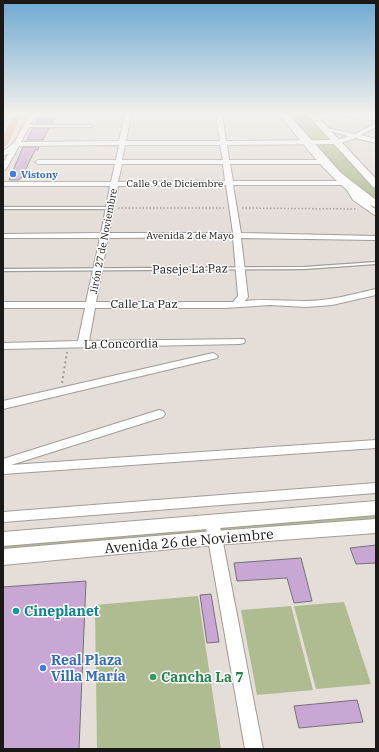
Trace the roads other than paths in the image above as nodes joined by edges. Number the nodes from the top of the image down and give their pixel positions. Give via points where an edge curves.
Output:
1 (13, 149) edge
2 (121, 149) edge
3 (225, 149) edge
4 (314, 149) edge
5 (343, 149) edge
6 (38, 162) road end
7 (118, 162) junction
8 (227, 162) junction
9 (326, 162) junction
10 (5, 166) edge
11 (114, 183) junction
12 (230, 183) junction
13 (346, 183) junction
14 (3, 184) edge
15 (376, 185) edge
16 (376, 204) edge
17 (3, 208) edge
18 (109, 208) junction
19 (376, 214) edge
20 (104, 235) junction
21 (237, 235) junction
22 (3, 236) edge
23 (376, 238) edge
24 (376, 263) edge
25 (240, 269) junction
26 (3, 270) edge
27 (97, 270) junction
28 (376, 292) edge
29 (237, 303) junction
30 (91, 304) junction
31 (3, 305) edge
32 (240, 341) dead end
33 (83, 344) junction
34 (3, 346) edge
35 (213, 356) dead end
36 (3, 405) edge
37 (159, 414) dead end
38 (376, 444) edge
39 (3, 463) edge
40 (3, 470) edge
41 (376, 488) edge
42 (376, 508) edge
43 (3, 517) edge
44 (376, 526) edge
45 (213, 530) junction
46 (3, 539) edge
47 (3, 557) edge
48 (254, 749) edge

1 - 10 street
2 - 7 street, Jirón 27 de Noviembre
3 - 8 street
4 - 9 main road
5 - 15 main road
6 - 7 street
7 - 8 street
7 - 11 street, Jirón 27 de Noviembre
8 - 9 street
8 - 12 street
9 - 13 main road
11 - 12 street, Calle 9 de Diciembre
11 - 14 street, Calle 9 de Diciembre
11 - 18 street, Jirón 27 de Noviembre
12 - 13 street, Calle 9 de Diciembre
12 - 21 street
13 - 16 main road
13 - 19 street via 356,198
17 - 18 lane
18 - 20 street, Jirón 27 de Noviembre
20 - 21 street, Avenida 2 de Mayo
20 - 22 street, Avenida 2 de Mayo
20 - 27 street, Jirón 27 de Noviembre
21 - 23 street, Avenida 2 de Mayo
21 - 25 street
24 - 25 lane, Paseje La Paz
25 - 27 lane, Paseje La Paz
25 - 29 street via 243,297
26 - 27 lane, Paseje La Paz
27 - 30 street, Jirón 27 de Noviembre
28 - 29 street, Calle La Paz via 318,304
29 - 30 street, Calle La Paz
30 - 31 street, Calle La Paz
30 - 33 street, Jirón 27 de Noviembre
32 - 33 street, La Concordia
33 - 34 street, La Concordia
35 - 36 street
37 - 39 street
38 - 40 street
41 - 43 street
42 - 45 main road, Avenida 26 de Noviembre
44 - 45 main road, Avenida 26 de Noviembre
45 - 46 main road, Avenida 26 de Noviembre
45 - 47 main road, Avenida 26 de Noviembre
45 - 48 street

